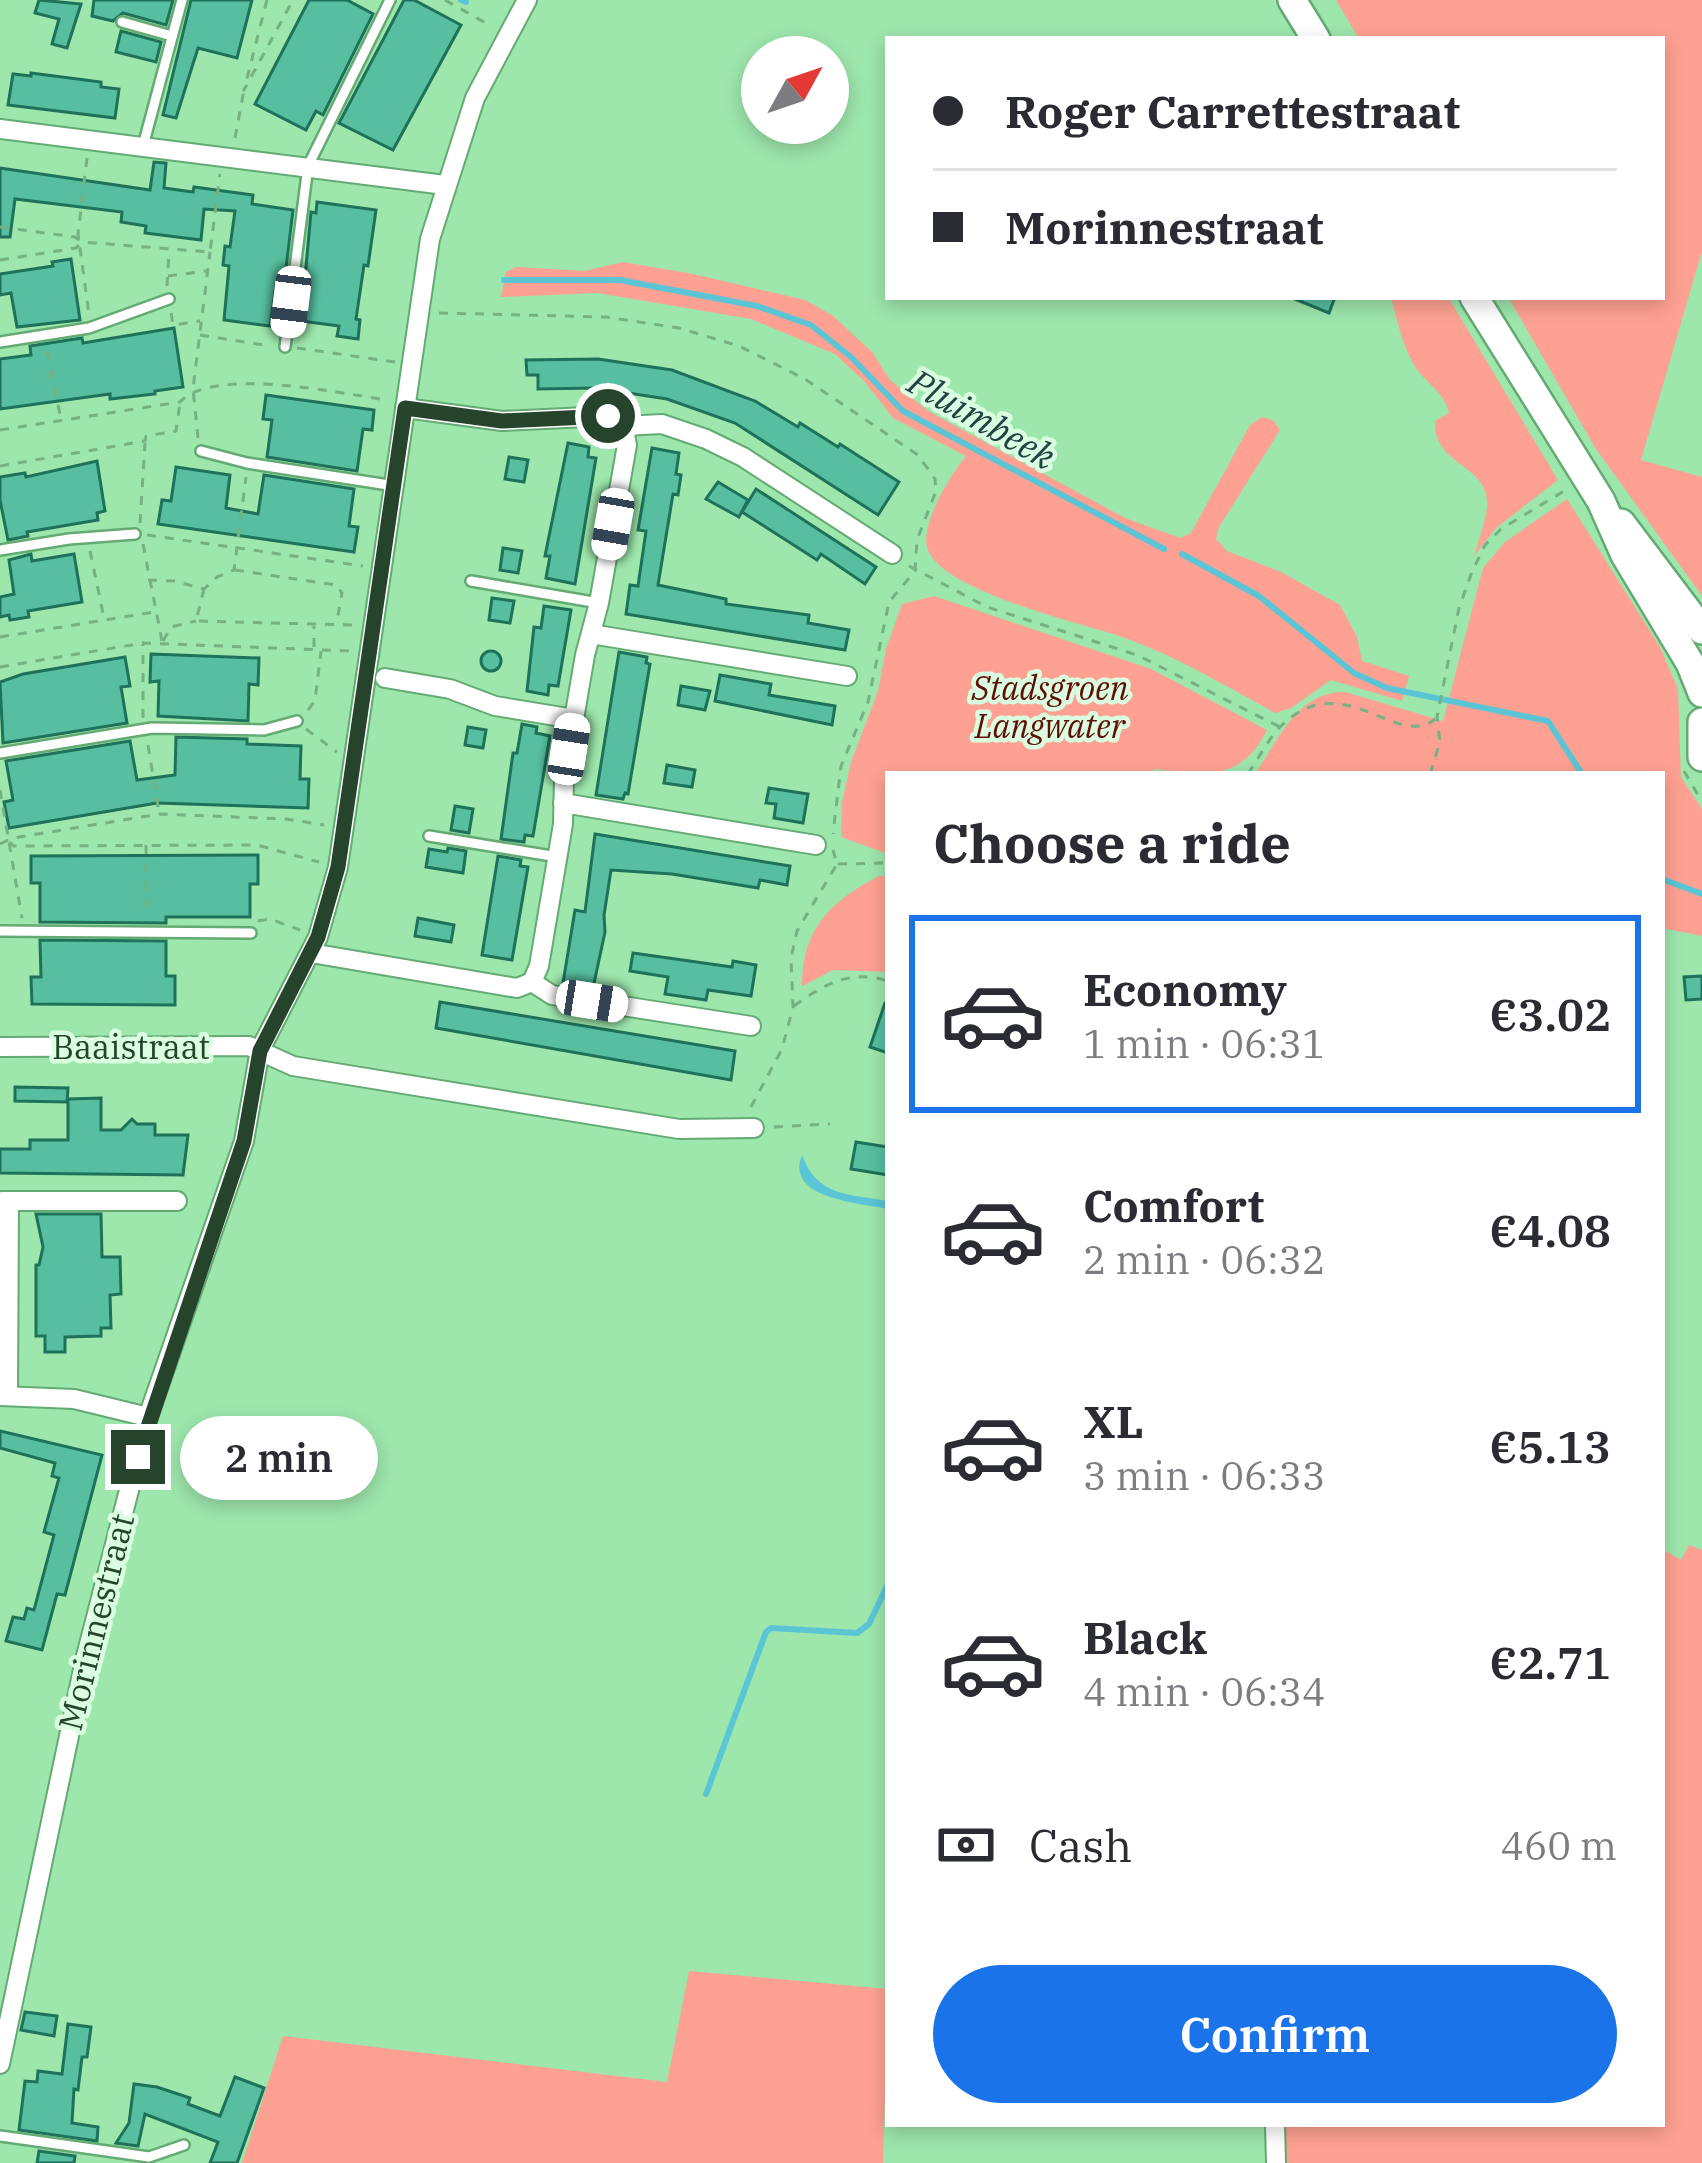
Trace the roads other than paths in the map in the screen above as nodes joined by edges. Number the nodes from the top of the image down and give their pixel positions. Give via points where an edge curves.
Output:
1 (182, 0) edge
2 (390, 0) edge
3 (527, 0) edge
4 (1292, 0) edge
5 (122, 22) dead end
6 (172, 36) junction
7 (1314, 36) edge
8 (0, 129) edge
9 (143, 147) junction
10 (308, 166) junction
11 (445, 185) junction
12 (169, 299) road end
13 (1476, 300) edge
14 (0, 342) edge
15 (285, 347) road end
16 (405, 405) junction
17 (623, 426) junction
18 (201, 451) road end
19 (394, 486) junction
20 (1601, 501) junction
21 (138, 534) road end
22 (0, 550) edge
23 (892, 554) dead end
24 (471, 581) dead end
25 (599, 603) junction
26 (1702, 630) edge
27 (590, 634) junction
28 (848, 676) dead end
29 (385, 678) dead end
30 (1702, 693) edge
31 (574, 719) junction
32 (297, 722) road end
33 (1702, 722) edge
34 (0, 753) edge
35 (1702, 758) edge
36 (562, 803) junction
37 (429, 836) dead end
38 (816, 845) dead end
39 (558, 857) junction
40 (0, 931) edge
41 (251, 933) road end
42 (314, 945) junction
43 (532, 982) junction
44 (751, 1026) dead end
45 (0, 1047) edge
46 (260, 1051) junction
47 (746, 1128) road end
48 (177, 1201) dead end
49 (5, 1202) edge
50 (4, 1396) edge
51 (148, 1417) junction
52 (0, 2064) edge
53 (1275, 2127) edge
54 (0, 2136) edge
55 (184, 2145) dead end
56 (1276, 2163) edge

1 - 6 lane
2 - 10 lane
3 - 11 street, Morinnestraat via 475,98
4 - 7 main road
5 - 6 lane
6 - 9 lane
8 - 9 street
9 - 10 street
10 - 11 street
10 - 15 lane
11 - 16 street, Morinnestraat
12 - 14 lane via 89,328
13 - 20 main road
16 - 17 street via 502,421 608,416
16 - 19 street, Morinnestraat
17 - 23 street via 662,424 706,439
17 - 25 street via 627,445
18 - 19 lane
19 - 42 street, Morinnestraat via 338,867
20 - 26 main road
20 - 30 main road
21 - 22 lane
24 - 25 lane
25 - 27 street
27 - 28 street
27 - 31 street
29 - 31 street
31 - 36 street
32 - 34 lane via 264,730 145,729
33 - 35 main road
36 - 38 street
36 - 39 street
37 - 39 lane
39 - 43 street
40 - 41 lane
42 - 43 street via 518,988
42 - 46 street, Morinnestraat
43 - 44 street via 552,995
45 - 46 street, Baaistraat
46 - 47 street via 292,1066 679,1129
46 - 51 street, Morinnestraat via 244,1141
48 - 49 street
49 - 50 street
50 - 51 street via 74,1399
51 - 52 street, Morinnestraat via 80,1682
53 - 56 street
54 - 55 lane via 149,2157

